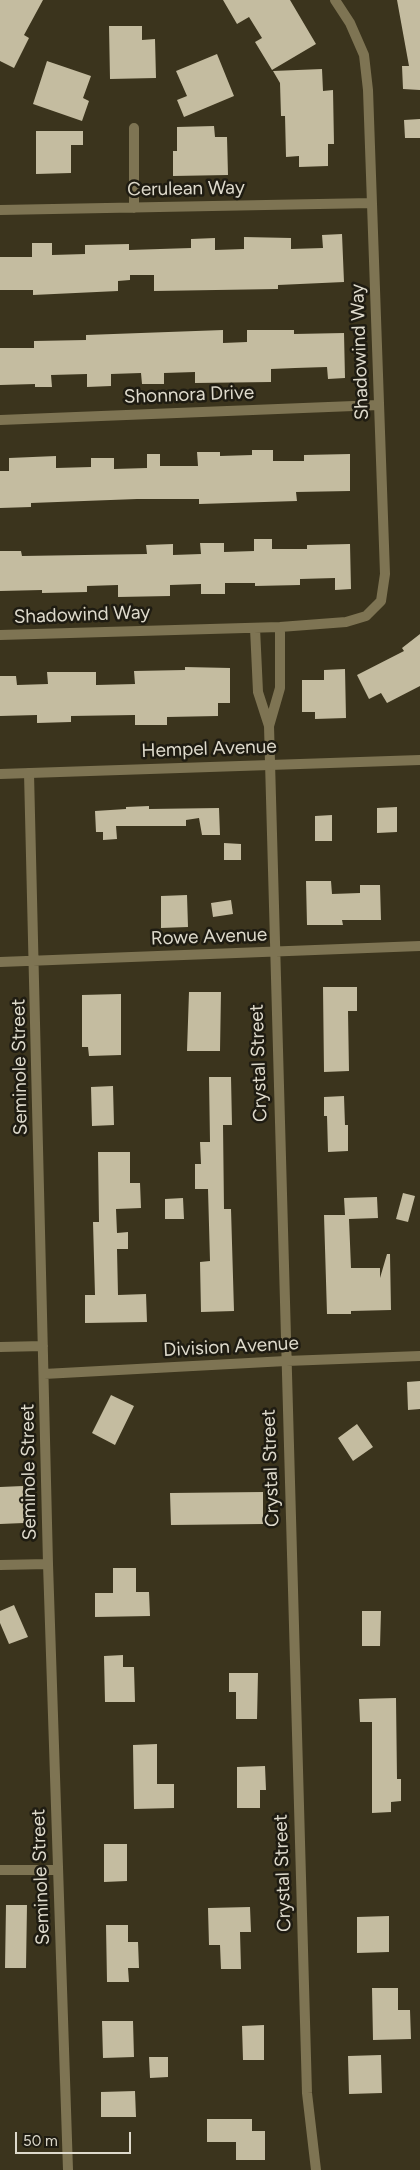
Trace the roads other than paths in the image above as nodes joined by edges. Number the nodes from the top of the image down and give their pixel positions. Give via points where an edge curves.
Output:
1 (335, 0) edge
2 (134, 128) dead end
3 (372, 203) junction
4 (134, 208) junction
5 (0, 210) edge
6 (379, 405) junction
7 (0, 420) edge
8 (280, 627) junction
9 (255, 628) junction
10 (0, 635) edge
11 (269, 726) junction
12 (420, 760) edge
13 (269, 764) junction
14 (0, 774) edge
15 (30, 774) junction
16 (420, 946) edge
17 (274, 953) junction
18 (35, 961) junction
19 (0, 962) edge
20 (43, 1346) junction
21 (0, 1347) edge
22 (420, 1356) edge
23 (286, 1361) junction
24 (44, 1374) junction
25 (48, 1564) junction
26 (0, 1565) edge
27 (0, 1870) edge
28 (58, 1870) junction
29 (68, 2170) edge
30 (316, 2170) edge

1 - 3 street, Shadowind Way via 350,23 364,55
2 - 4 street
3 - 4 street, Cerulean Way
3 - 6 street, Shadowind Way
4 - 5 street, Cerulean Way
6 - 7 street, Shonnora Drive
6 - 8 street, Shadowind Way via 385,574 381,601 366,616 346,622
8 - 9 street, Shadowind Way
8 - 11 street via 280,688
9 - 10 street, Shadowind Way
9 - 11 street via 258,692
11 - 13 street
12 - 13 street, Hempel Avenue
13 - 15 street, Hempel Avenue
13 - 17 street, Crystal Street
14 - 15 street, Hempel Avenue
15 - 18 street, Seminole Street
16 - 17 street, Rowe Avenue
17 - 18 street, Rowe Avenue
17 - 23 street, Crystal Street
18 - 19 street, Rowe Avenue
18 - 20 street, Seminole Street
20 - 21 street
20 - 24 street, Seminole Street
22 - 23 street, Division Avenue
23 - 24 street, Division Avenue
23 - 30 street, Crystal Street via 307,2094
24 - 25 street, Seminole Street
25 - 26 street
25 - 28 street, Seminole Street
27 - 28 street
28 - 29 street, Seminole Street

